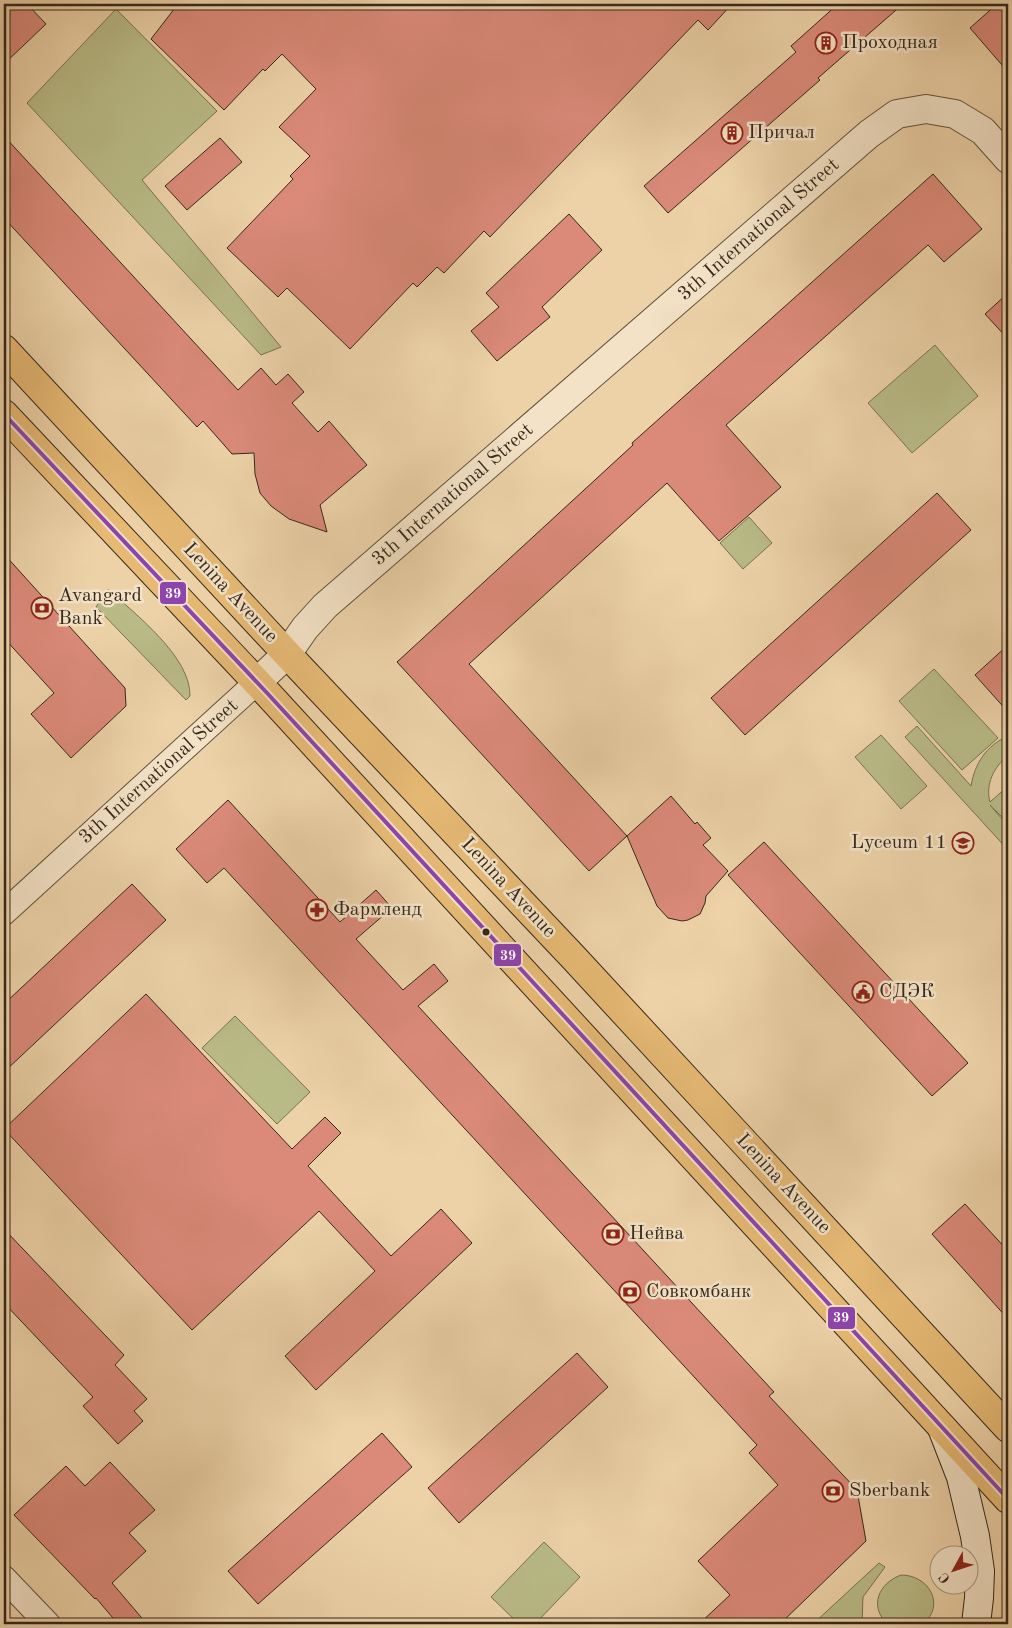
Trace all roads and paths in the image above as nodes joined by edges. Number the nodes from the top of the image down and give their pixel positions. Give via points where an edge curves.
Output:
1 (1008, 159) edge
2 (4, 350) edge
3 (4, 414) edge
4 (287, 654) junction
5 (257, 682) junction
6 (4, 913) edge
7 (941, 1424) junction
8 (1008, 1428) edge
9 (1008, 1499) edge
10 (4, 1578) edge
11 (48, 1624) edge
12 (976, 1624) edge

1 - 4 street, 3th International Street via 983,131 955,114 926,109 897,114 869,134 326,606
2 - 4 main road, Lenina Avenue
3 - 5 main road, Lenina Avenue
4 - 5 street, 3th International Street
4 - 8 main road, Lenina Avenue via 568,951
5 - 6 street, 3th International Street
5 - 7 main road, Lenina Avenue
7 - 9 main road, Lenina Avenue
7 - 12 street via 962,1477 975,1536 980,1571
10 - 11 street

